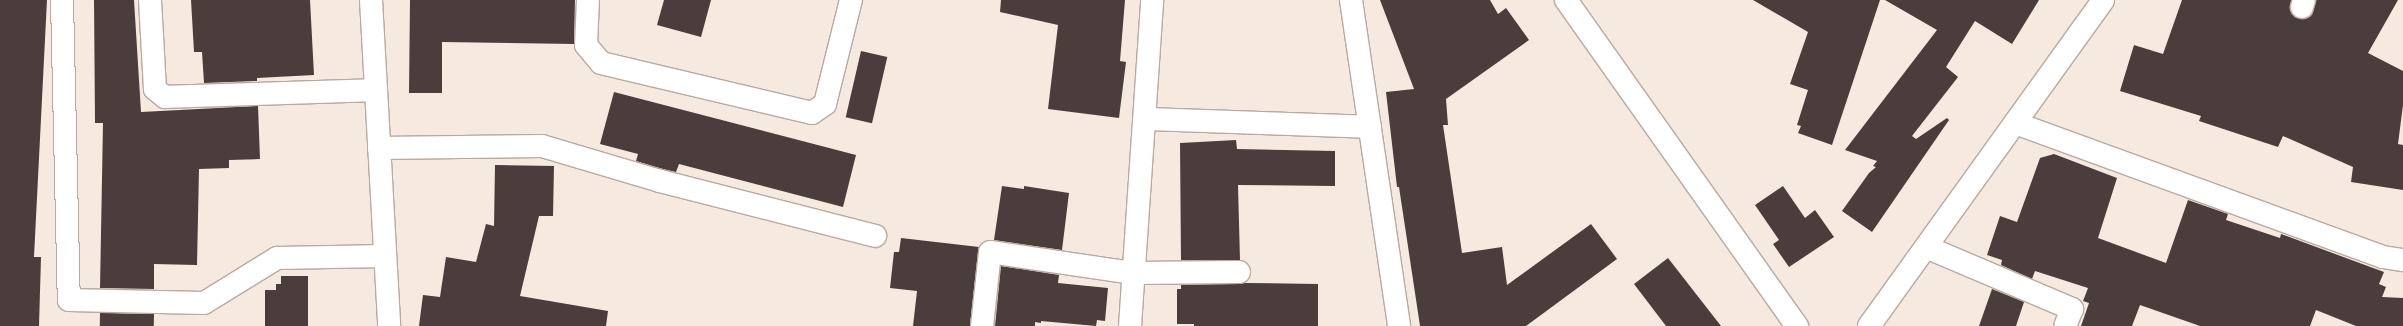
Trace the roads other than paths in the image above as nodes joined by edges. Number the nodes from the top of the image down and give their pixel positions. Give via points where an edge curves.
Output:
1 (62, 0) edge
2 (150, 0) edge
3 (371, 0) edge
4 (588, 0) edge
5 (851, 0) edge
6 (1152, 0) edge
7 (1351, 0) edge
8 (1566, 0) edge
9 (2098, 2) edge
10 (376, 90) junction
11 (1145, 119) junction
12 (2015, 123) junction
13 (1370, 127) junction
14 (378, 148) junction
15 (875, 236) dead end
16 (1926, 247) junction
17 (385, 256) junction
18 (2403, 260) edge
19 (1239, 272) dead end
20 (1133, 273) junction
21 (389, 326) edge
22 (982, 326) edge
23 (1130, 326) edge
24 (1399, 326) edge
25 (1797, 326) edge
26 (1869, 326) edge
27 (2065, 326) edge

1 - 17 street via 69,300 204,303 277,258
2 - 10 street via 155,89 165,97
3 - 10 street
4 - 5 street via 586,45 601,63 812,113 826,104
6 - 11 street
7 - 13 street
8 - 25 street
9 - 12 street
10 - 14 street
11 - 13 street
11 - 20 street
12 - 16 street
12 - 18 street via 2383,257
13 - 24 street
14 - 15 street via 542,146 660,181
14 - 17 street
16 - 26 street
16 - 27 street via 2072,308
17 - 21 street
19 - 20 street
20 - 22 street via 990,252
20 - 23 street

